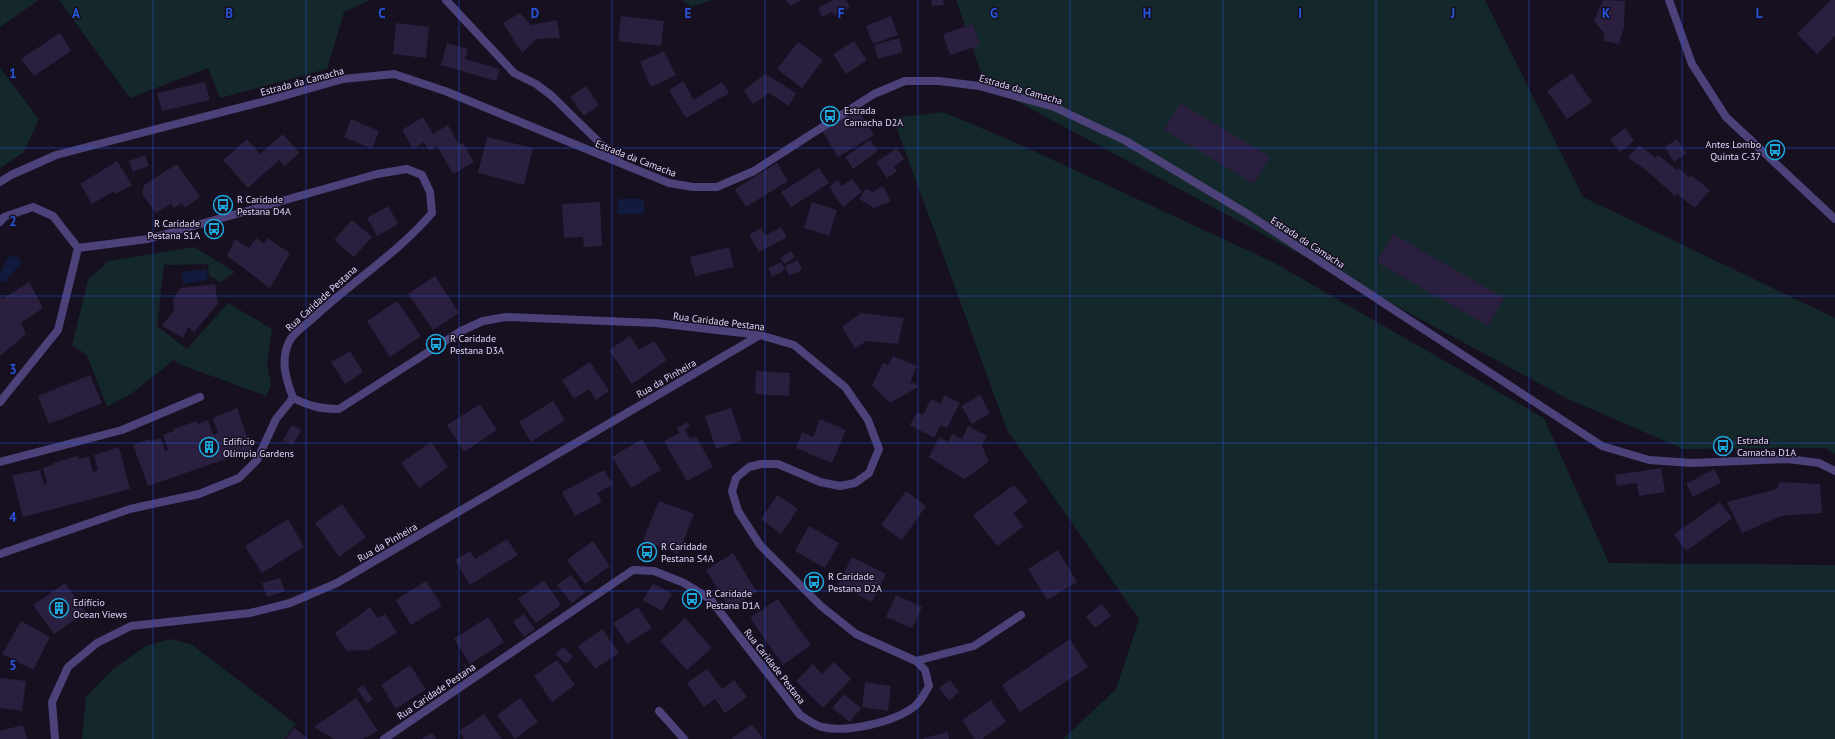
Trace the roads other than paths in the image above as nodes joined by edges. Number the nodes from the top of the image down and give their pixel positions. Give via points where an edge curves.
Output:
1 (446, 0) edge
2 (1669, 0) edge
3 (620, 163) junction
4 (0, 182) edge
5 (1835, 219) edge
6 (0, 222) edge
7 (78, 248) junction
8 (760, 335) junction
9 (200, 396) dead end
10 (293, 398) junction
11 (0, 402) edge
12 (0, 462) edge
13 (1835, 471) edge
14 (0, 554) edge
15 (1021, 615) dead end
16 (916, 661) junction
17 (659, 711) dead end
18 (55, 739) edge
19 (384, 739) edge
20 (684, 739) edge

1 - 3 street via 514,73 552,96
2 - 5 street via 1692,64 1726,117
3 - 4 street, Estrada da Camacha via 445,91 394,74 343,79 56,155
3 - 13 street, Estrada da Camacha via 669,183 717,187 754,171 874,94 905,81 939,81 979,86 1054,107 1126,141 1246,213 1602,446 1649,460 1692,462 1788,459 1819,463
6 - 7 street via 4,217 33,207 53,216
7 - 10 street, Rua Caridade Pestana via 148,239 377,174 407,169 422,175 430,192 432,213 416,232 329,302 289,340 284,374
7 - 11 street via 58,330
8 - 10 street, Rua Caridade Pestana via 656,324 506,317 483,321 461,331 339,409 311,406
8 - 16 street, Rua Caridade Pestana via 794,345 845,387 868,420 879,449 869,472 855,483 840,486 820,482 778,464 749,467 736,478 732,491 738,511 760,545 821,606 856,634
8 - 18 street, Rua da Pinheira via 337,583 290,603 250,613 131,626 97,643 68,667 52,702
9 - 12 street via 122,430
10 - 14 street via 276,419 256,460 239,478 199,494 130,509
15 - 16 street via 974,646
16 - 19 street, Rua Caridade Pestana via 925,670 929,686 917,704 905,713 861,727 820,727 800,715 710,599 684,583 654,571 633,570
17 - 20 street

